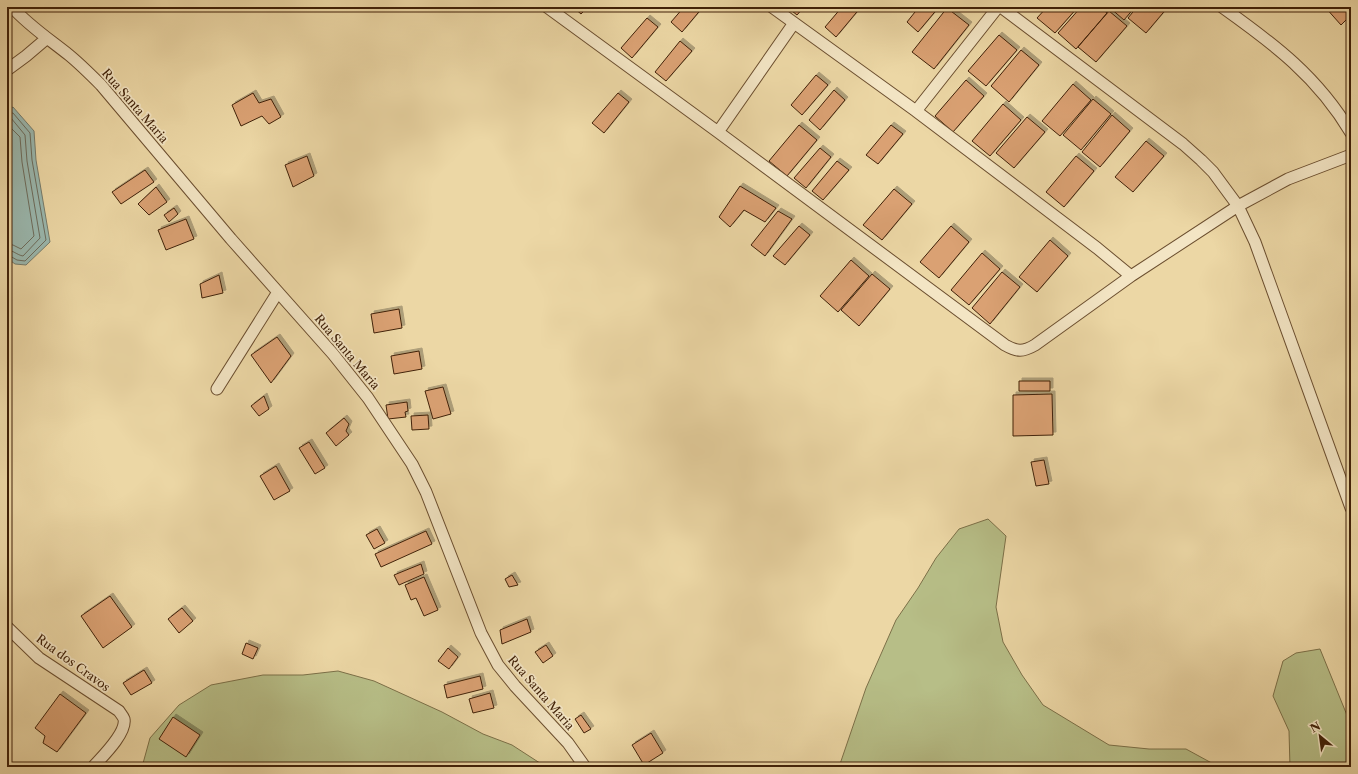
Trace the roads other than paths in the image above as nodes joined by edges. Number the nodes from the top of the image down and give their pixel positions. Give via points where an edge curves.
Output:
1 (12, 7) edge
2 (547, 7) edge
3 (772, 7) edge
4 (999, 7) edge
5 (1222, 7) edge
6 (794, 23) junction
7 (46, 38) junction
8 (7, 70) edge
9 (916, 111) junction
10 (718, 132) junction
11 (1351, 133) edge
12 (1351, 155) edge
13 (1238, 206) junction
14 (1131, 276) junction
15 (278, 292) junction
16 (217, 389) dead end
17 (1351, 508) edge
18 (7, 626) edge
19 (93, 767) edge
20 (585, 767) edge

1 - 7 street, Rua Santa Maria
2 - 10 street
3 - 6 street
4 - 9 street
4 - 13 street via 1183,144 1213,172
5 - 11 street via 1266,38 1300,68 1316,84
6 - 9 street
6 - 10 street
7 - 8 street
7 - 15 street, Rua Santa Maria via 88,71 101,85
9 - 14 street
10 - 14 street via 1013,350 1024,351 1035,345
12 - 13 street via 1288,179
13 - 14 street
13 - 17 street via 1255,242
15 - 16 street
15 - 20 street, Rua Santa Maria via 368,398 412,464 426,492 480,633 498,665 568,743
18 - 19 street, Rua dos Cravos via 39,658 118,711 124,719 123,729 118,737

